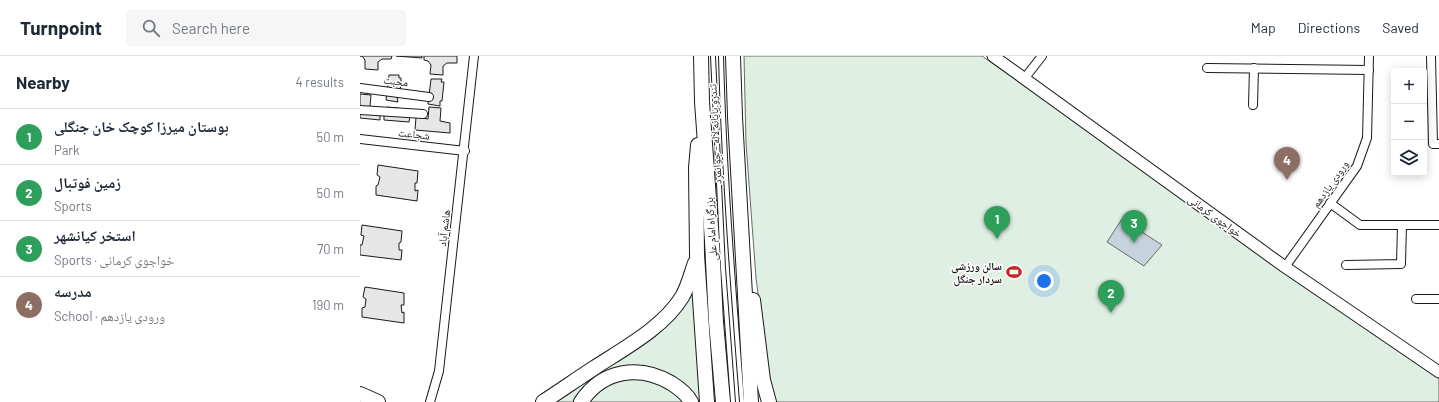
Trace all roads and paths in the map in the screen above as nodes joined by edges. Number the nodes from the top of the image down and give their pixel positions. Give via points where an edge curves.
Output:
1 (474, 56) edge
2 (701, 56) edge
3 (713, 56) edge
4 (721, 56) edge
5 (733, 56) edge
6 (993, 56) edge
7 (1042, 56) edge
8 (1369, 56) edge
9 (1431, 56) edge
10 (1207, 68) dead end
11 (1254, 68) junction
12 (1369, 70) junction
13 (1024, 79) junction
14 (360, 88) edge
15 (429, 97) dead end
16 (702, 102) junction
17 (1253, 105) dead end
18 (360, 110) edge
19 (1435, 112) edge
20 (423, 114) dead end
21 (360, 139) edge
22 (1439, 144) edge
23 (464, 150) junction
24 (1330, 203) junction
25 (1402, 225) junction
26 (1439, 225) edge
27 (742, 252) junction
28 (697, 255) junction
29 (1346, 264) dead end
30 (1285, 267) junction
31 (1416, 299) dead end
32 (1439, 299) edge
33 (1439, 372) edge
34 (360, 394) edge
35 (378, 401) edge
36 (430, 402) edge
37 (543, 402) edge
38 (581, 402) edge
39 (691, 402) edge
40 (707, 402) edge
41 (723, 402) edge
42 (733, 402) edge
43 (742, 402) edge
44 (751, 402) edge
45 (769, 402) edge

1 - 23 street, هاشم آباد
2 - 16 highway, بزرگراه امام علی
3 - 42 lane via 723,268
4 - 43 lane, تندرو پایانه لاله - جوانمرد via 730,242
5 - 27 highway
6 - 13 main road, خواجوی کرمانی
7 - 13 street
8 - 12 street, ورودی یازدهم
9 - 19 street
10 - 11 street
11 - 12 street
11 - 17 street
12 - 24 street, ورودی یازدهم via 1367,138 1357,166
13 - 30 main road, خواجوی کرمانی
14 - 15 street, محبت
16 - 28 highway via 696,168
16 - 41 highway, بزرگراه امام علی
18 - 20 street
19 - 22 street via 1433,144
21 - 23 street, شجاعت
23 - 36 street, هاشم آباد via 439,371
24 - 25 street via 1360,224
24 - 30 street, ورودی یازدهم
25 - 26 street
25 - 29 street via 1401,264
27 - 44 highway
27 - 45 highway via 751,286 763,380
28 - 37 highway via 682,298 667,316 626,348
28 - 40 highway
30 - 33 main road, خواجوی کرمانی
31 - 32 street
34 - 35 highway
38 - 39 highway via 598,383 617,374 629,372 655,375 665,379 680,389

